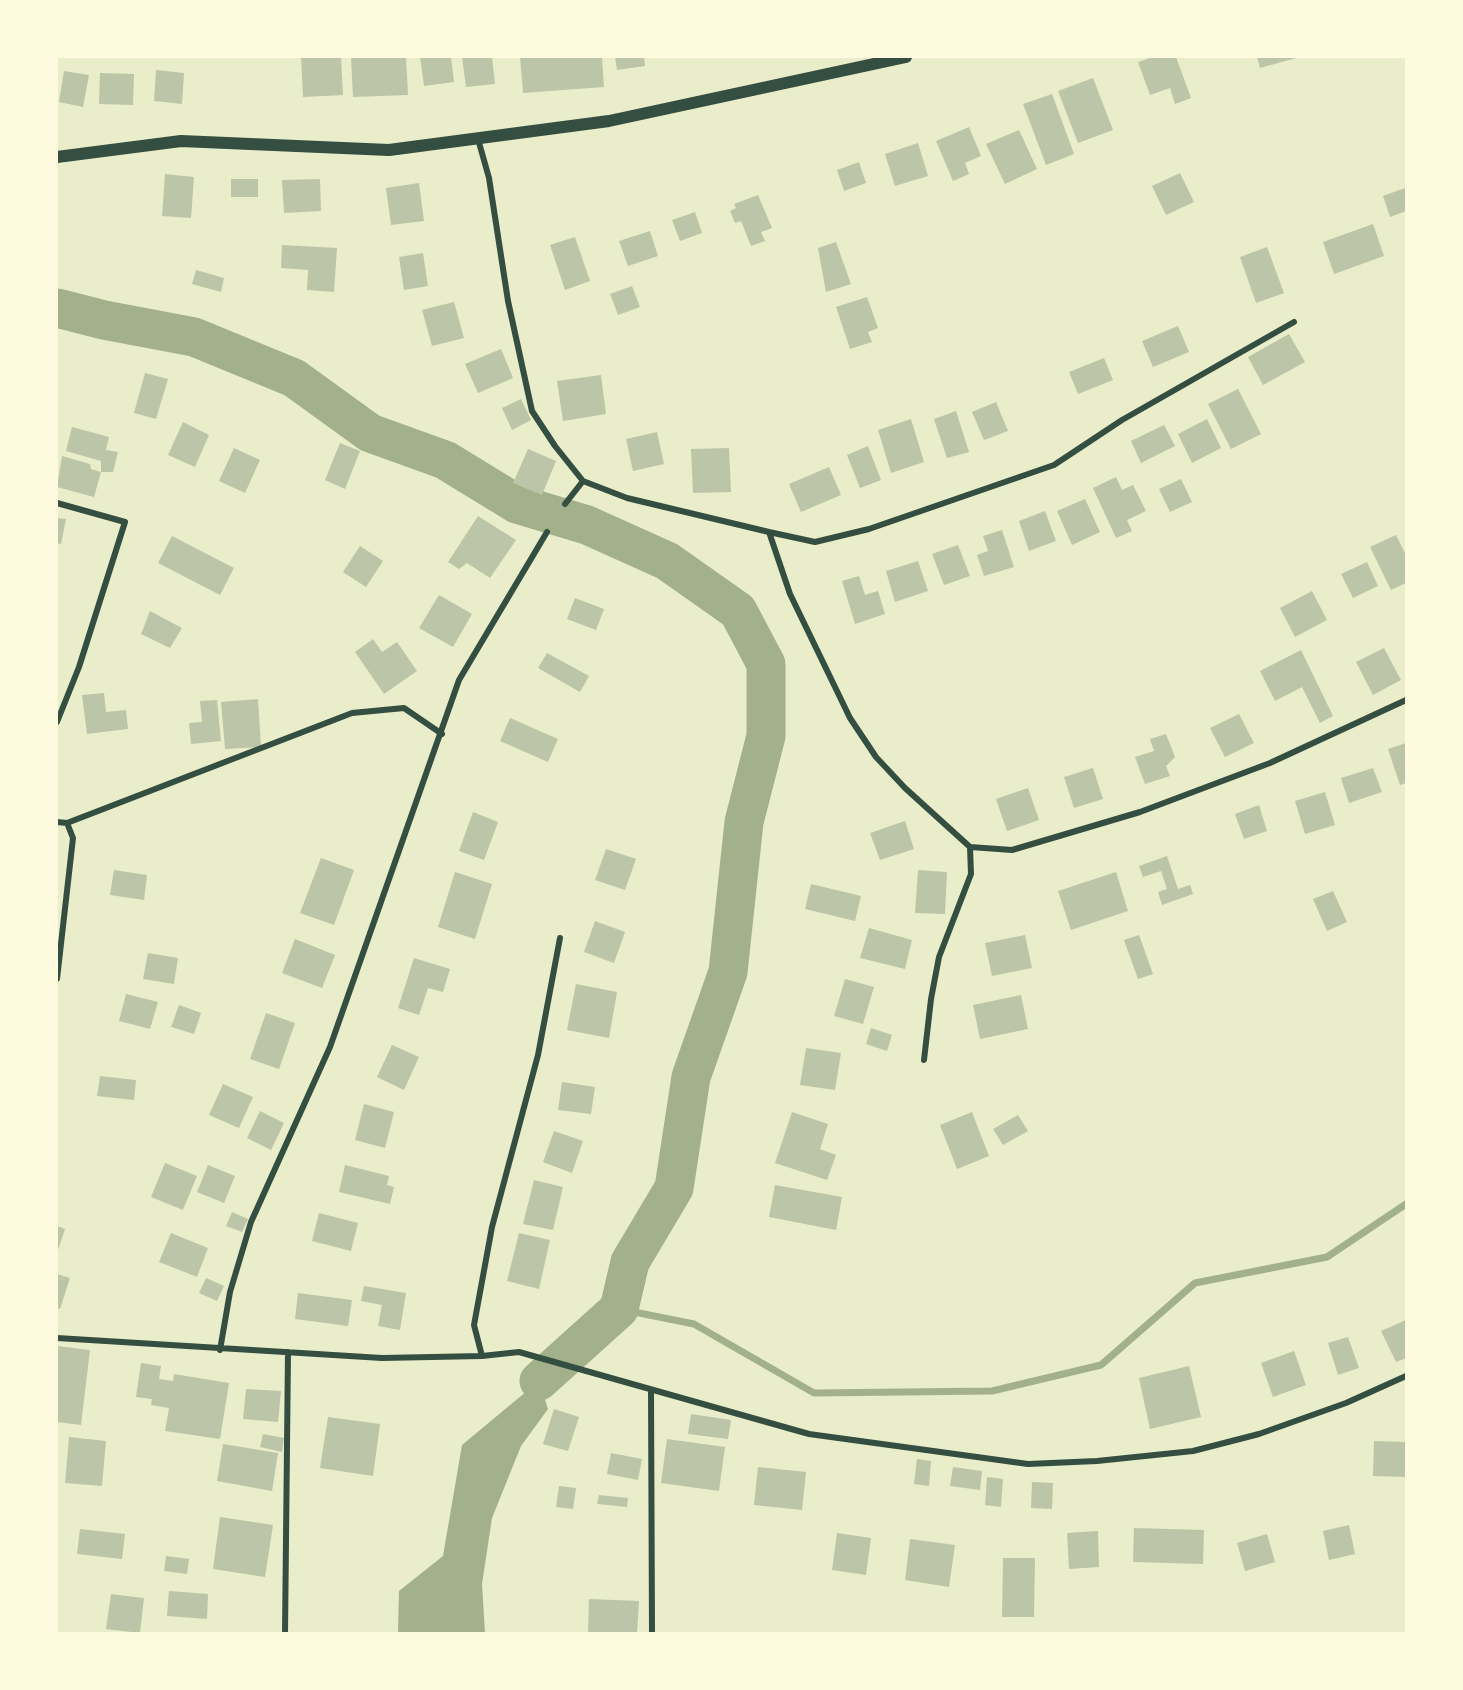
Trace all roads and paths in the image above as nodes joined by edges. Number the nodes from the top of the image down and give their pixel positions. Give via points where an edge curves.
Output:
1 (906, 57) edge
2 (478, 138) junction
3 (57, 157) edge
4 (1294, 322) dead end
5 (583, 480) junction
6 (57, 503) edge
7 (565, 504) dead end
8 (547, 532) dead end
9 (769, 532) junction
10 (1406, 699) edge
11 (57, 722) edge
12 (441, 734) junction
13 (57, 822) edge
14 (67, 823) junction
15 (970, 847) junction
16 (560, 938) dead end
17 (57, 979) edge
18 (924, 1060) dead end
19 (57, 1338) edge
20 (220, 1350) junction
21 (288, 1352) junction
22 (482, 1356) junction
23 (1406, 1376) edge
24 (651, 1390) junction
25 (285, 1633) edge
26 (652, 1633) edge

1 - 2 main road via 609,121
2 - 3 main road via 390,150 181,141
2 - 5 street via 489,178 508,301 532,411
4 - 9 street via 1122,420 1054,465 868,529 814,542
5 - 7 street
5 - 9 street via 627,498
6 - 11 street via 125,522 79,667
8 - 12 street via 459,680
9 - 15 street via 790,594 850,718 876,757
10 - 15 street via 1270,763 1140,812 1012,850
12 - 14 street via 404,708 352,713
12 - 20 street via 414,801 330,1047 251,1222 230,1292
13 - 14 street
14 - 17 street via 73,838
15 - 18 street via 971,874 939,957
16 - 22 street via 538,1054 492,1227 474,1325
19 - 20 street
20 - 21 street
21 - 22 street via 382,1358
21 - 25 street
22 - 24 street via 519,1352
23 - 24 street via 1270,1430 1193,1451 1028,1464 809,1434
24 - 26 street

